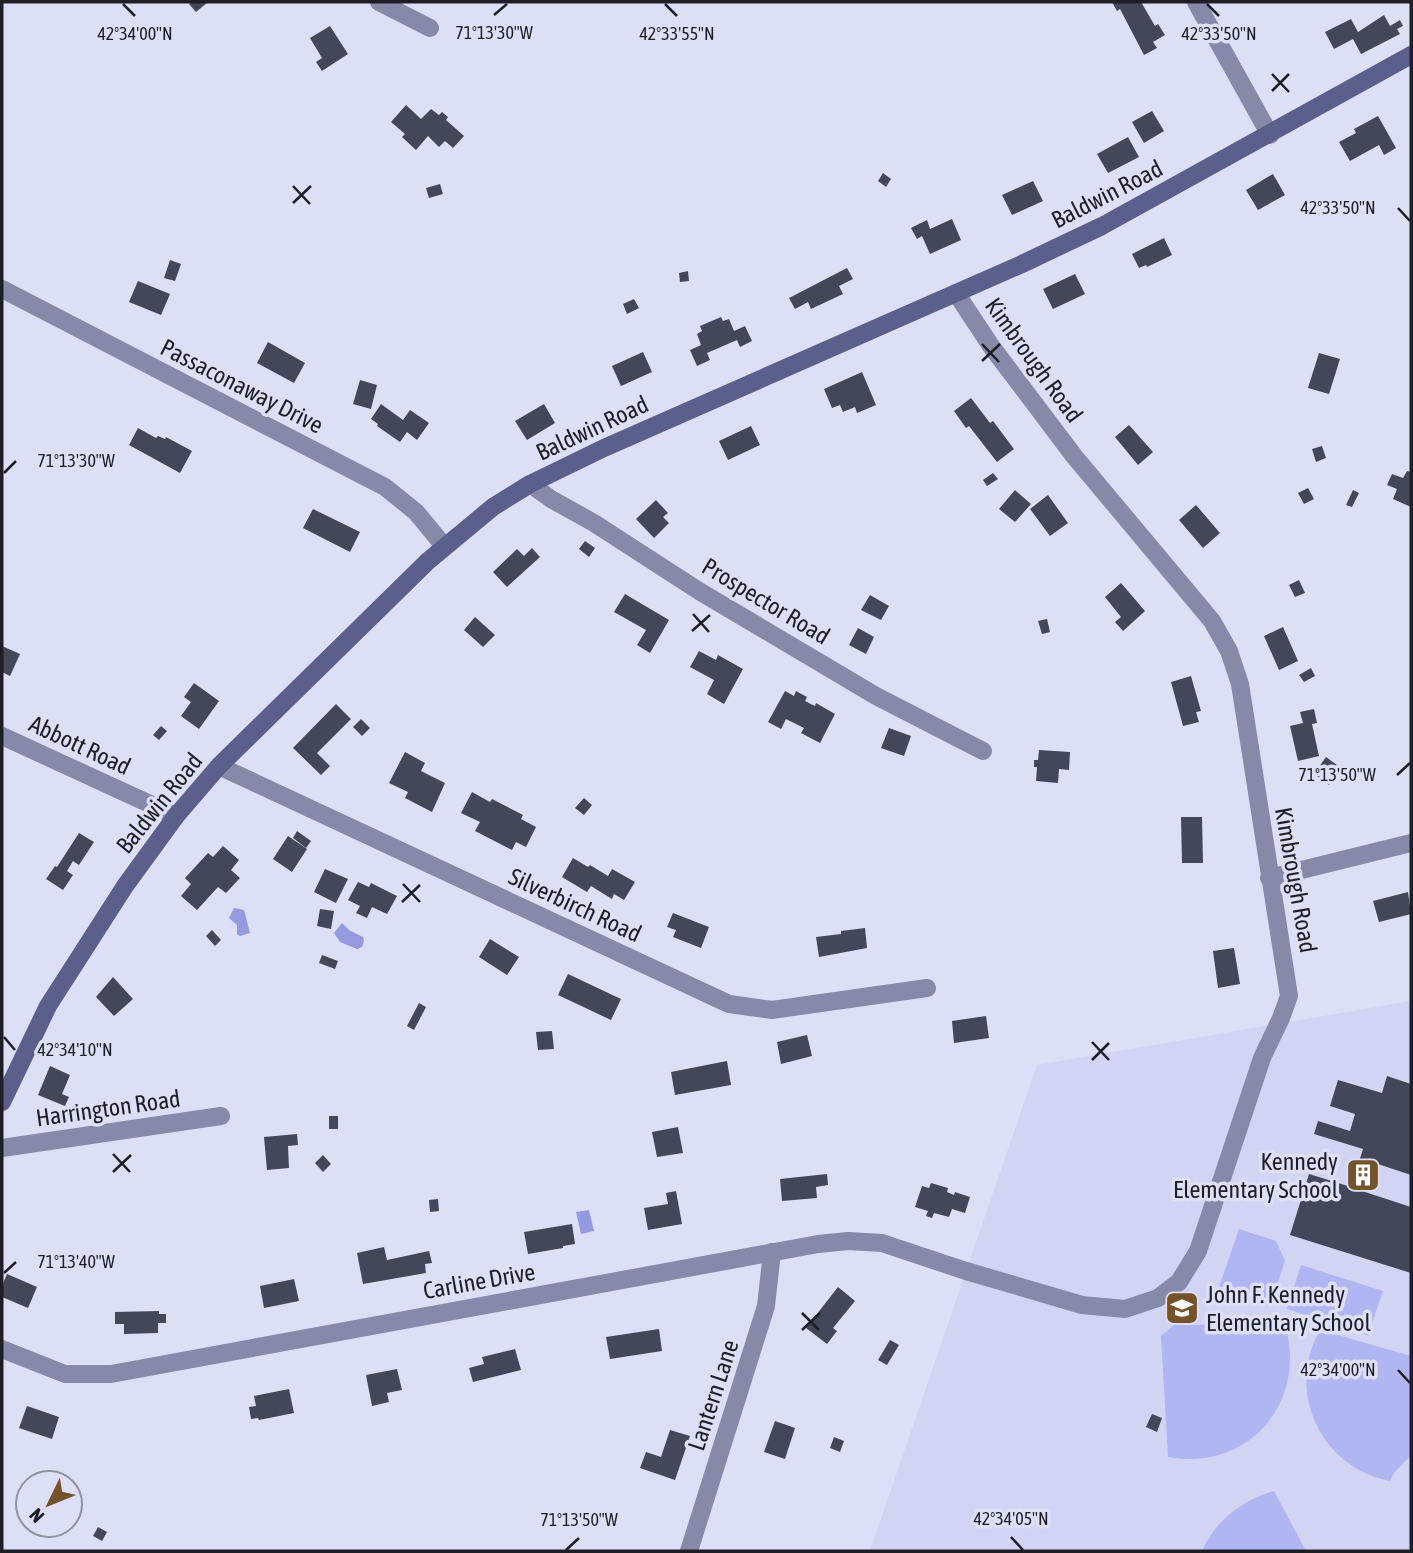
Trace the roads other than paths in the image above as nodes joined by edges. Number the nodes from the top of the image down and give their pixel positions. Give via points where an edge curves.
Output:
1 (379, 2) edge
2 (1196, 2) edge
3 (430, 28) dead end
4 (1411, 55) edge
5 (1270, 135) junction
6 (2, 289) edge
7 (956, 293) junction
8 (530, 484) junction
9 (444, 546) junction
10 (2, 736) edge
11 (983, 751) dead end
12 (219, 766) junction
13 (176, 816) junction
14 (1411, 843) edge
15 (1269, 878) junction
16 (927, 988) dead end
17 (2, 1102) edge
18 (221, 1116) dead end
19 (2, 1148) edge
20 (772, 1252) junction
21 (967, 1271) joint
22 (2, 1349) edge
23 (689, 1551) edge

1 - 3 street
2 - 5 street
4 - 5 street, Baldwin Road
5 - 7 street, Baldwin Road via 1102,226
6 - 9 street, Passaconaway Drive via 385,487 406,502
7 - 8 street, Baldwin Road
7 - 15 street, Kimbrough Road via 1074,456 1207,614 1225,643 1241,692
8 - 9 street, Baldwin Road
8 - 11 street, Prospector Road via 865,690
9 - 12 street, Baldwin Road
10 - 13 street, Abbott Road
12 - 13 street, Baldwin Road
12 - 16 street, Silverbirch Road via 729,1004 772,1010
13 - 17 street, Baldwin Road via 48,1006
14 - 15 street
15 - 21 street, Kimbrough Road via 1288,1000 1262,1058 1207,1228 1184,1276 1150,1302 1107,1309 1082,1306
18 - 19 street, Harrington Road
20 - 21 street, Carline Drive via 834,1241 873,1241
20 - 22 street, Carline Drive via 111,1374 65,1374
20 - 23 street, Lantern Lane via 766,1306

